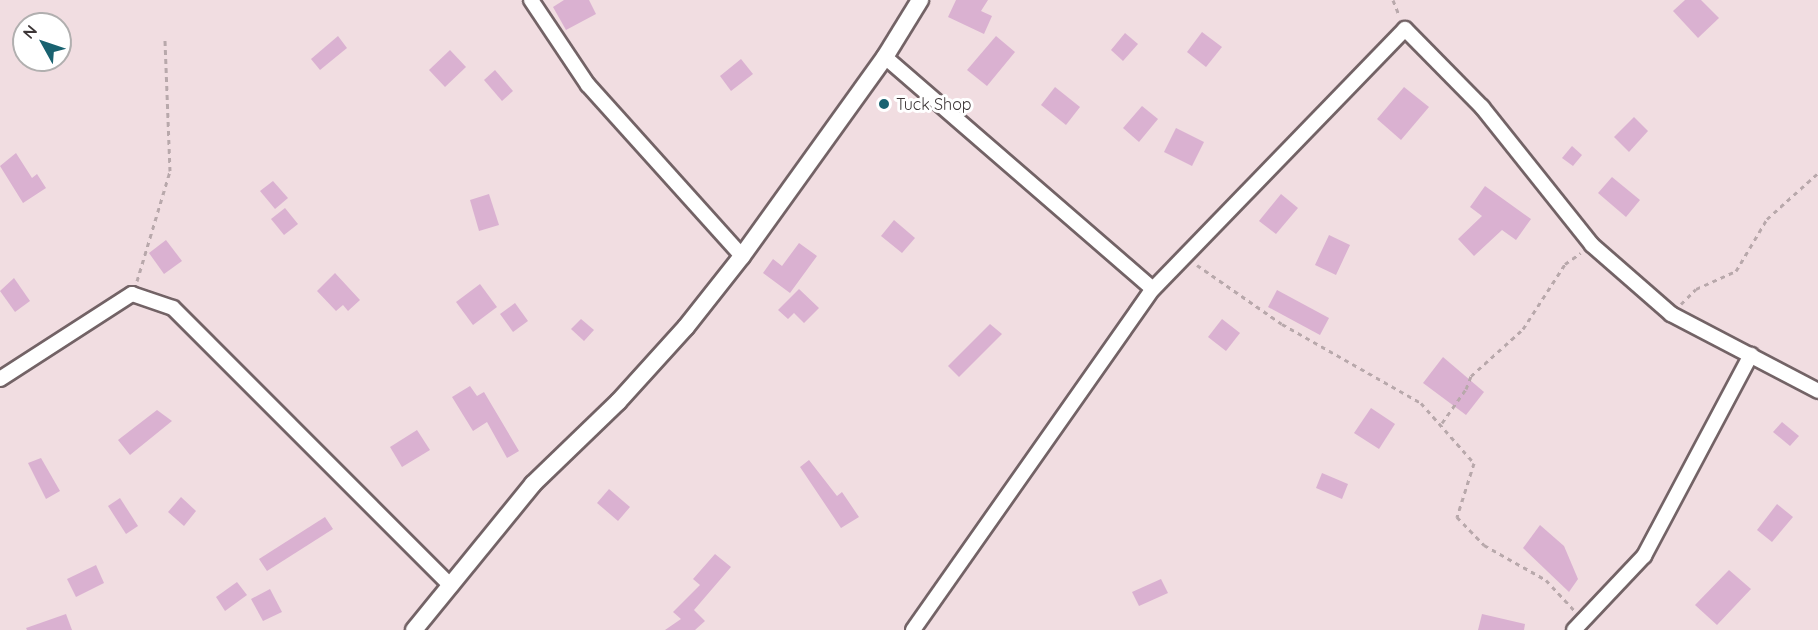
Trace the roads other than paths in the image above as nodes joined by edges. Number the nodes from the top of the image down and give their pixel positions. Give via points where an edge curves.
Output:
1 (531, 0) edge
2 (920, 0) edge
3 (885, 57) junction
4 (742, 256) junction
5 (1153, 289) junction
6 (1752, 355) junction
7 (0, 379) edge
8 (1818, 391) edge
9 (451, 586) junction
10 (1578, 625) edge
11 (414, 630) edge
12 (914, 630) edge

1 - 4 street via 588,85
2 - 3 street
3 - 4 street
3 - 5 street
4 - 9 street via 686,327 618,402 533,484
5 - 6 street via 1405,29 1482,107 1592,245 1671,314
5 - 12 street
6 - 8 street
6 - 10 street via 1644,556
7 - 9 street via 132,294 173,308
9 - 11 street

